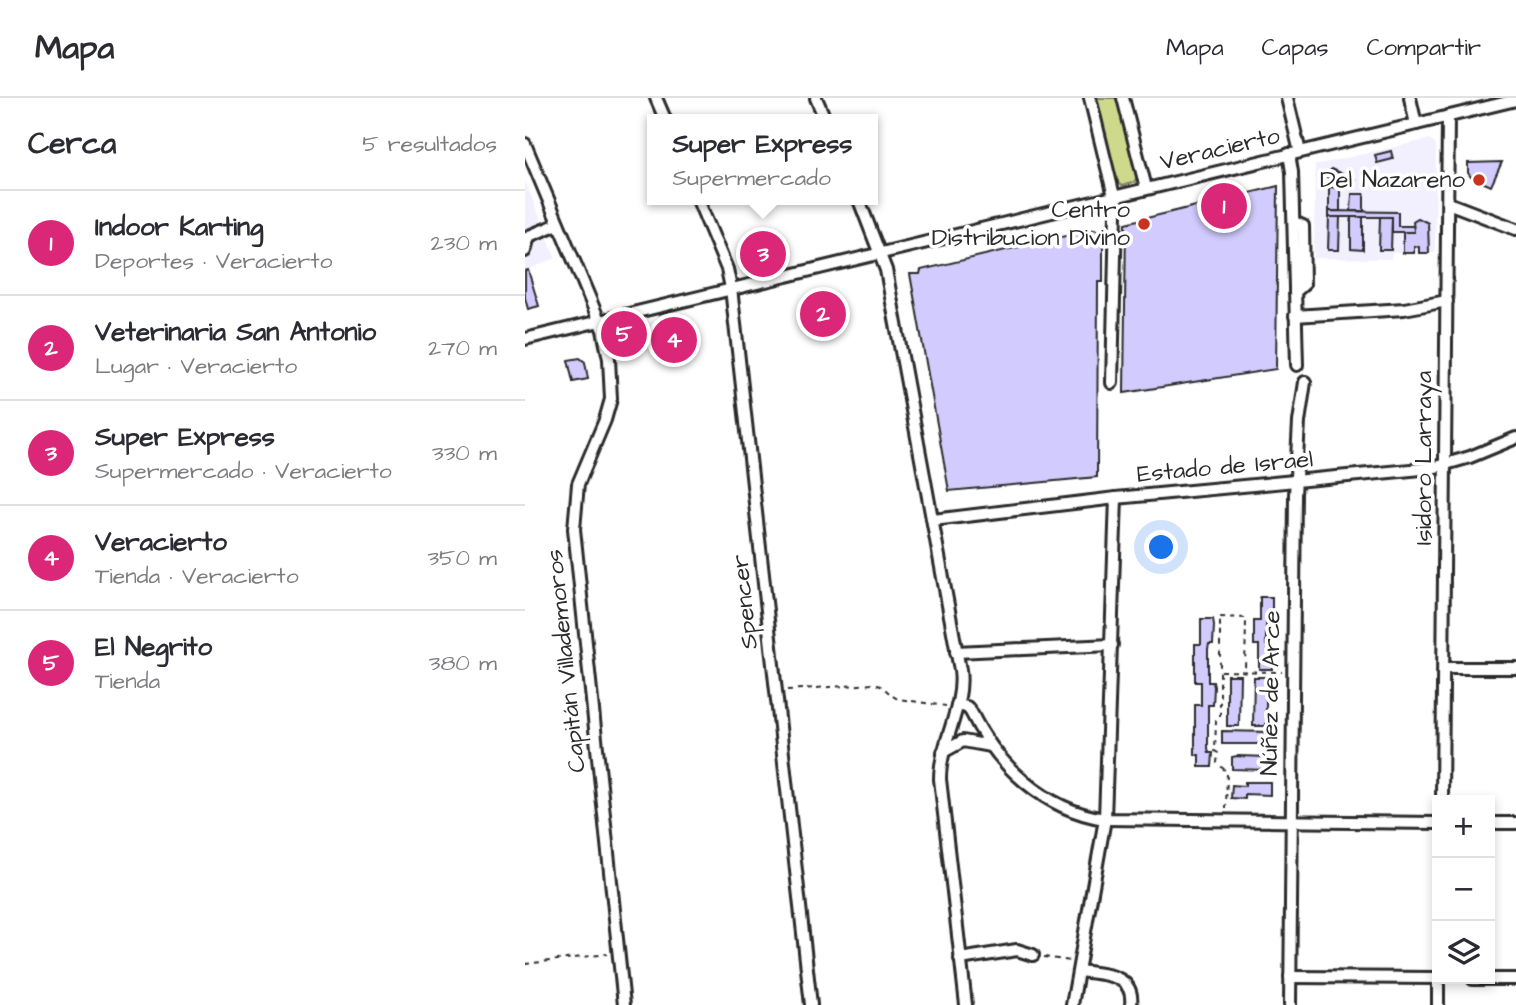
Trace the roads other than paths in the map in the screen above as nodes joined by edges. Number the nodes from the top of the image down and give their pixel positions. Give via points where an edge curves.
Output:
1 (1090, 98) edge
2 (1123, 98) edge
3 (1287, 98) edge
4 (1410, 98) edge
5 (1489, 98) edge
6 (1516, 100) edge
7 (1479, 108) junction
8 (1448, 116) junction
9 (1416, 124) junction
10 (525, 144) edge
11 (1294, 153) junction
12 (1146, 188) junction
13 (1114, 196) junction
14 (1448, 203) junction
15 (700, 205) edge
16 (861, 205) edge
17 (558, 224) junction
18 (1516, 229) edge
19 (527, 235) edge
20 (525, 251) edge
21 (880, 252) junction
22 (731, 288) junction
23 (1447, 301) junction
24 (1295, 316) junction
25 (598, 321) junction
26 (525, 339) edge
27 (1297, 365) dead end
28 (1112, 383) dead end
29 (1305, 383) dead end
30 (1516, 438) edge
31 (1445, 465) junction
32 (1296, 482) junction
33 (1116, 498) junction
34 (933, 520) junction
35 (1112, 645) junction
36 (956, 652) junction
37 (1444, 668) junction
38 (1516, 668) edge
39 (957, 705) junction
40 (990, 746) junction
41 (943, 752) junction
42 (1442, 795) edge
43 (1105, 819) junction
44 (1291, 821) junction
45 (1432, 823) edge
46 (1495, 823) edge
47 (1516, 823) edge
48 (1033, 955) road end
49 (960, 959) junction
50 (1079, 967) junction
51 (1290, 976) junction
52 (1432, 979) edge
53 (1495, 979) edge
54 (1516, 979) edge
55 (1438, 984) edge
56 (624, 1005) edge
57 (811, 1005) edge
58 (966, 1005) edge
59 (1072, 1005) edge
60 (1131, 1005) edge
61 (1290, 1005) edge
62 (1438, 1005) edge

1 - 13 street
2 - 12 street
3 - 11 street
4 - 9 street
5 - 7 street
6 - 7 street, Veracierto
7 - 8 street, Veracierto
8 - 9 street, Veracierto
8 - 14 street, Isidoro Larraya
9 - 11 street, Veracierto
10 - 17 street, Capitán Villademoros
11 - 12 street, Veracierto
11 - 24 street via 1294,222 1303,226 1304,284 1295,292
12 - 13 street, Veracierto
13 - 21 street, Veracierto
13 - 28 street
14 - 18 street
14 - 23 street, Isidoro Larraya
15 - 22 street, Spencer
16 - 21 street
17 - 19 street
17 - 25 street, Capitán Villademoros
19 - 20 street
21 - 22 street, Veracierto
21 - 34 street
22 - 25 street, Veracierto
22 - 57 street, Spencer
23 - 24 street via 1404,309
23 - 31 street, Isidoro Larraya
24 - 27 street
25 - 26 street, Veracierto
25 - 56 street, Capitán Villademoros via 606,338 611,394 578,484 574,529
29 - 32 street, Núñez de Arce
30 - 31 street, Estado de Israel
31 - 32 street, Estado de Israel
31 - 37 street, Isidoro Larraya
32 - 33 street, Estado de Israel
32 - 44 street, Núñez de Arce
33 - 34 street, Estado de Israel
33 - 35 street
34 - 36 street
35 - 36 street
35 - 43 street
36 - 39 street via 961,681
37 - 38 street
37 - 42 street, Isidoro Larraya
39 - 40 street via 967,707
39 - 41 street
40 - 41 street via 963,741
40 - 43 street via 1014,773 1051,801 1081,815
41 - 49 street via 940,779
43 - 44 street
43 - 50 street
44 - 45 street
44 - 51 street, Núñez de Arce
46 - 47 street
48 - 49 street via 1017,950
49 - 58 street
50 - 59 street
50 - 60 street via 1123,981 1130,988
51 - 52 street
51 - 61 street, Núñez de Arce
53 - 54 street
55 - 62 street

